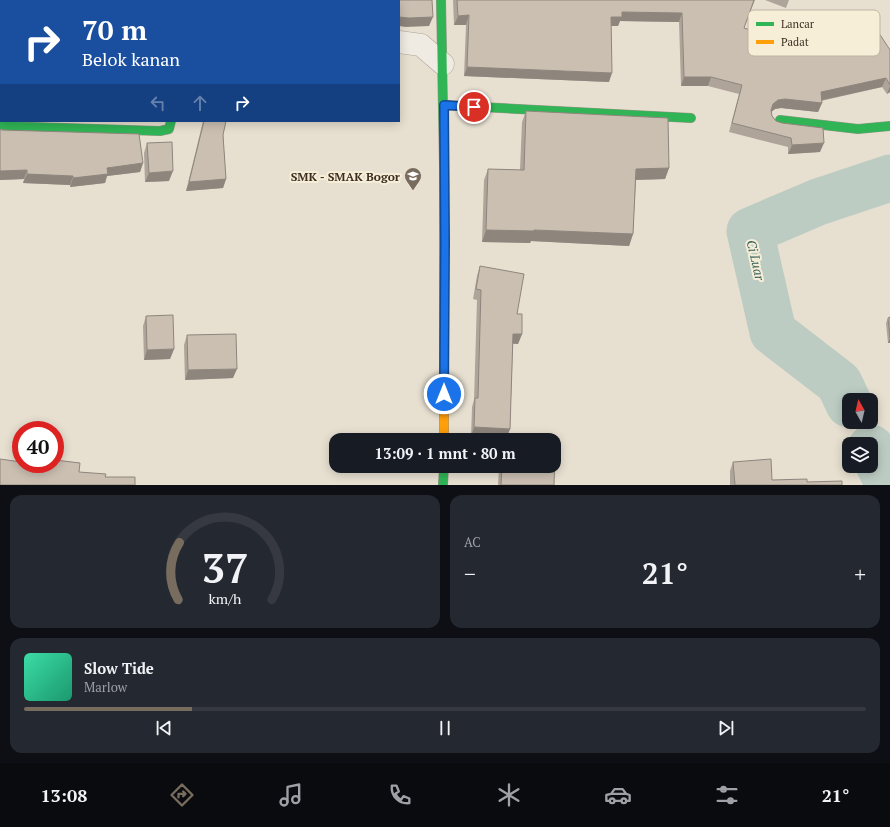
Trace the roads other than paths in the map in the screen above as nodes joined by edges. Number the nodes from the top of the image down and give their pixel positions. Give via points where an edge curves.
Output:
1 (441, 0) edge
2 (400, 42) edge
3 (443, 64) junction
4 (444, 105) junction
5 (691, 118) dead end
6 (780, 120) dead end
7 (171, 122) edge
8 (0, 126) edge
9 (890, 126) edge
10 (444, 433) edge
11 (444, 473) edge
12 (443, 485) edge

1 - 3 street
2 - 3 street via 421,45
3 - 4 street
4 - 5 street
4 - 10 street
6 - 9 street via 858,128
7 - 8 street via 169,129 160,131
11 - 12 street

